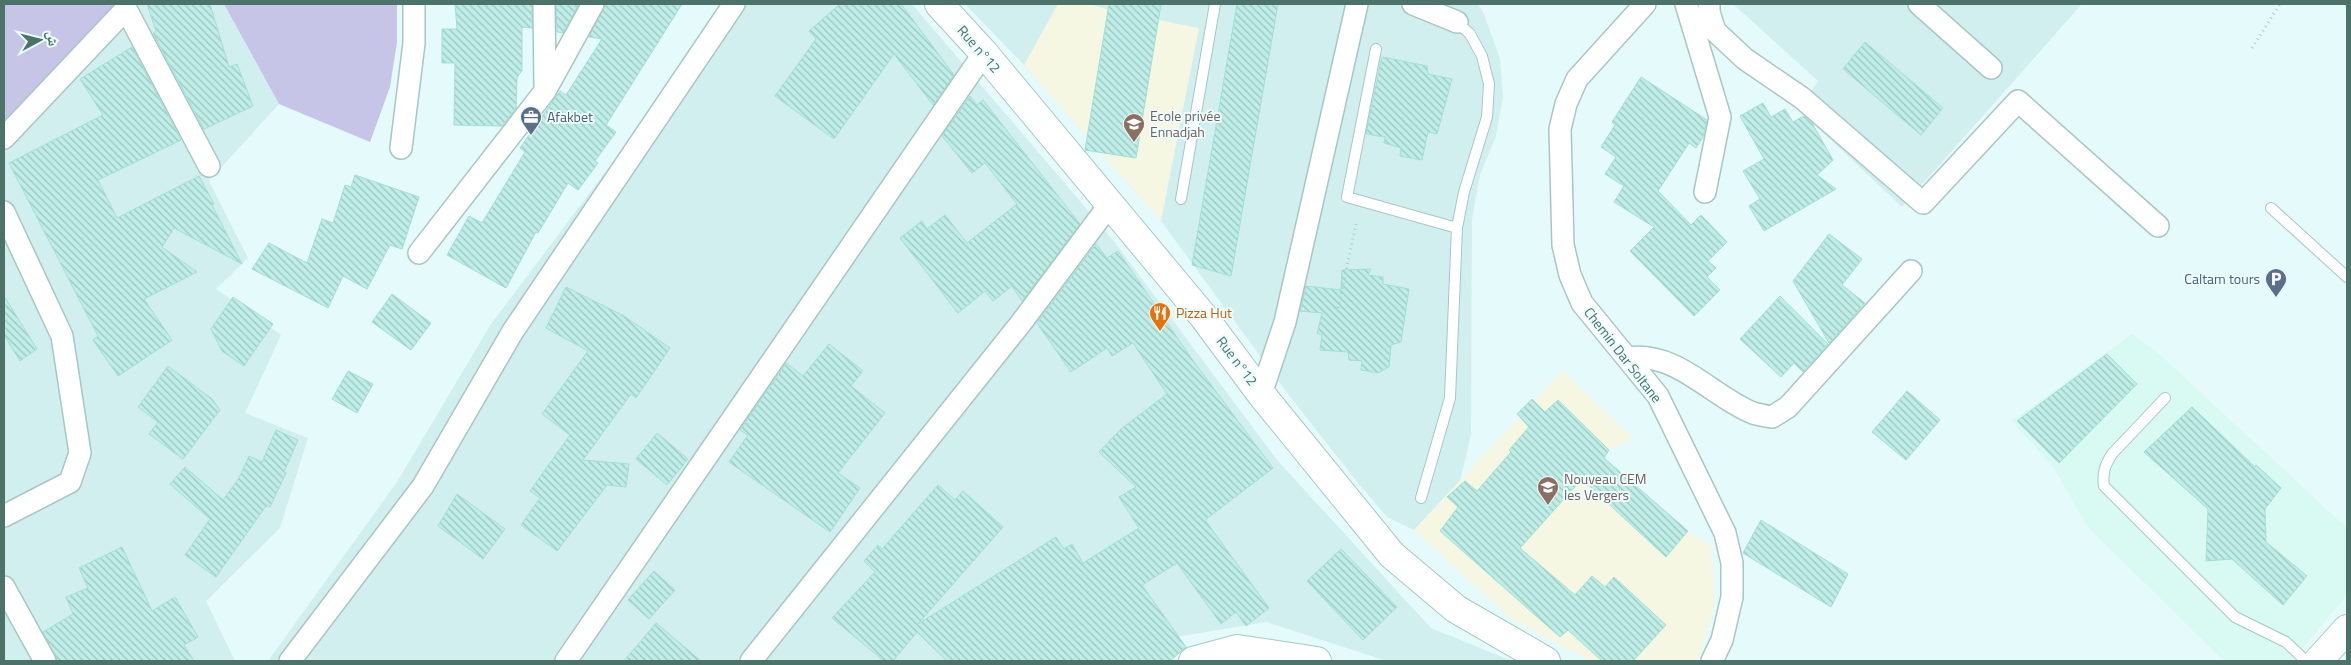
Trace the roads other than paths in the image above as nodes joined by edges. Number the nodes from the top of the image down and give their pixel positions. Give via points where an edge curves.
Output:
1 (414, 4) edge
2 (544, 4) edge
3 (593, 4) edge
4 (734, 4) edge
5 (939, 4) edge
6 (1215, 4) edge
7 (1358, 4) edge
8 (1413, 4) edge
9 (1645, 4) edge
10 (1686, 4) edge
11 (1709, 4) edge
12 (1920, 4) edge
13 (1448, 14) edge
14 (1376, 49) dead end
15 (984, 53) junction
16 (1991, 68) dead end
17 (545, 91) junction
18 (4, 138) edge
19 (401, 148) dead end
20 (210, 166) dead end
21 (1705, 192) dead end
22 (1181, 199) dead end
23 (1110, 204) junction
24 (2271, 208) dead end
25 (4, 212) edge
26 (2158, 226) dead end
27 (1457, 228) junction
28 (419, 253) dead end
29 (1911, 272) dead end
30 (2347, 277) edge
31 (1628, 358) junction
32 (1261, 394) junction
33 (2165, 398) dead end
34 (1421, 498) dead end
35 (4, 516) edge
36 (4, 587) edge
37 (2347, 629) edge
38 (44, 661) edge
39 (290, 661) edge
40 (566, 661) edge
41 (751, 661) edge
42 (1193, 661) edge
43 (1317, 661) edge
44 (1546, 661) edge
45 (1712, 661) edge
46 (2306, 661) edge
47 (2318, 661) edge

1 - 19 street via 414,43
2 - 17 street
3 - 17 street
4 - 39 street via 513,331 423,486
5 - 15 main road, Rue n°12
6 - 22 lane
7 - 32 street via 1285,322
8 - 13 street
9 - 31 street, Chemin Dar Soltane via 1577,79 1560,129 1563,245 1570,275 1582,303
10 - 21 street via 1720,117
11 - 26 street via 1715,31 1745,59 1802,98 1923,203 2018,101
12 - 16 street
13 - 27 lane via 1470,34 1482,56 1489,84 1487,117 1464,192
14 - 27 lane via 1347,197
15 - 23 main road, Rue n°12
15 - 40 street
17 - 28 street
18 - 20 street via 126,9
23 - 32 main road, Rue n°12
23 - 41 street via 1021,323
24 - 30 lane
25 - 35 street via 62,336 80,453 70,482
27 - 34 lane via 1450,398
29 - 31 street via 1788,407 1772,417 1753,413 1681,370 1656,359 1643,356
31 - 45 street, Chemin Dar Soltane via 1658,396 1725,533 1732,563 1732,597 1722,640
32 - 44 main road, Rue n°12 via 1392,555 1456,609
33 - 46 lane via 2105,464 2104,486 2236,617 2286,642
36 - 38 street
37 - 47 main road
42 - 43 main road via 1236,649

